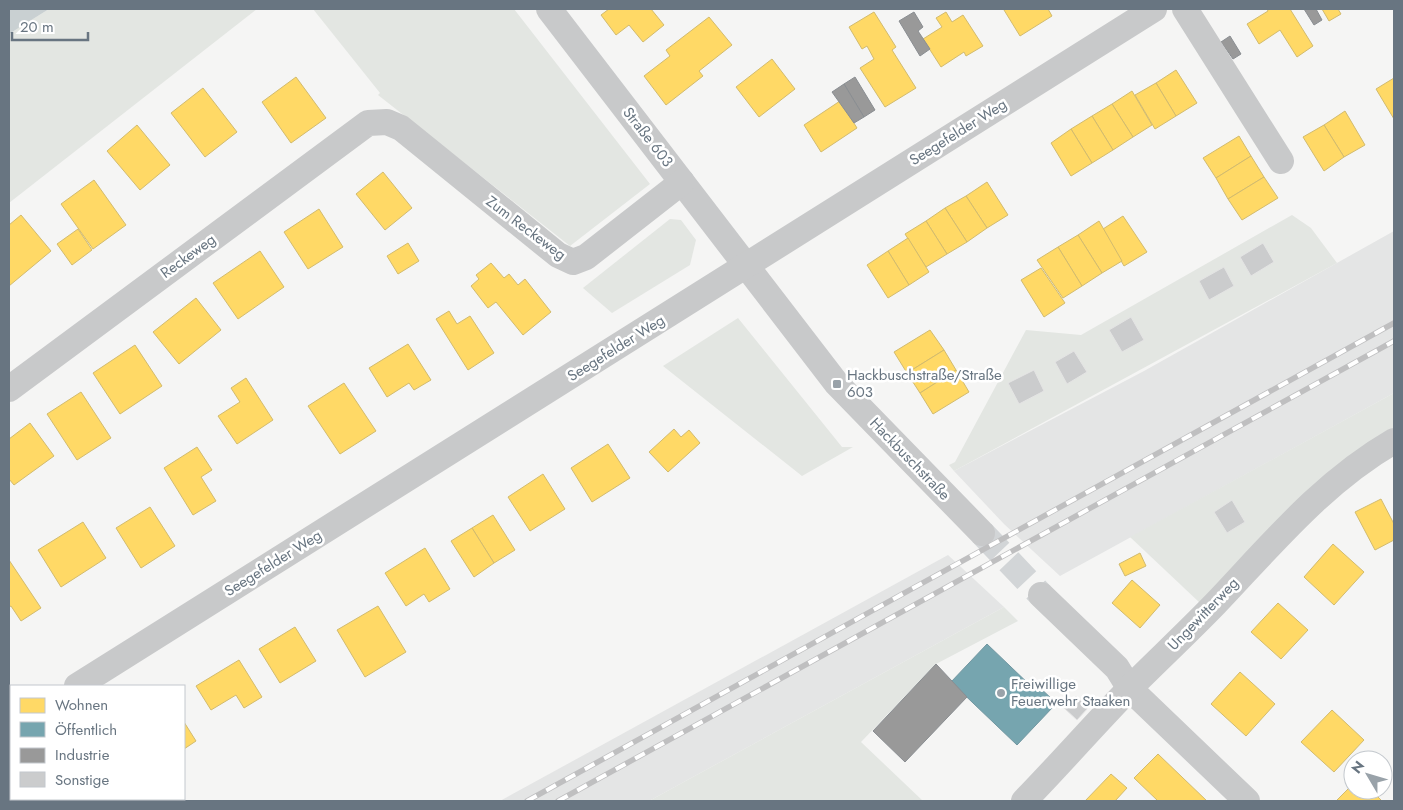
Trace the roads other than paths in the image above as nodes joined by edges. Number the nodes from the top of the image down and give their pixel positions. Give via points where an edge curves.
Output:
1 (549, 9) edge
2 (1154, 9) edge
3 (1184, 9) edge
4 (368, 123) joint
5 (1281, 161) dead end
6 (682, 182) junction
7 (746, 266) junction
8 (9, 389) edge
9 (1394, 441) edge
10 (982, 533) tunnel mouth
11 (1041, 595) tunnel mouth
12 (79, 685) edge
13 (1130, 688) junction
14 (1024, 801) edge
15 (1247, 801) edge

1 - 6 street, Straße 603
2 - 7 street, Seegefelder Weg
3 - 5 street
4 - 6 street, Zum Reckeweg via 387,122 401,128 558,255 573,262 586,257
4 - 8 street, Reckeweg
6 - 7 street, Straße 603
7 - 10 street, Hackbuschstraße via 837,384
7 - 12 street, Seegefelder Weg
9 - 13 street, Ungewitterweg via 1370,454 1322,492
11 - 13 street via 1117,668
13 - 14 street, Ungewitterweg
13 - 15 street

